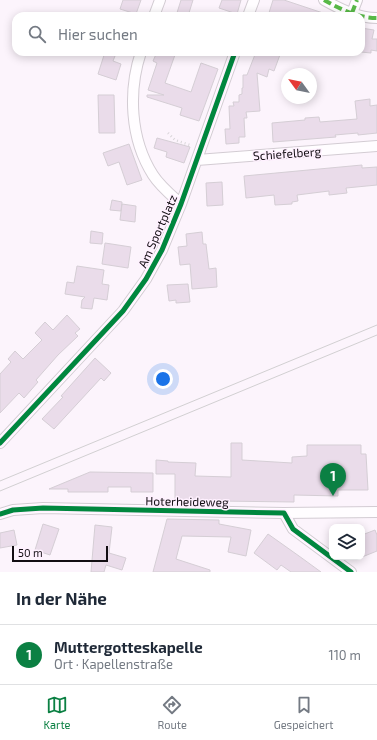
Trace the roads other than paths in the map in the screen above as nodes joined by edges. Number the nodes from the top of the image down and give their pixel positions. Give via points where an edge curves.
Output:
1 (160, 0) edge
2 (254, 0) edge
3 (324, 0) edge
4 (357, 0) edge
5 (156, 12) edge
6 (250, 12) edge
7 (349, 12) edge
8 (352, 12) edge
9 (365, 17) edge
10 (377, 18) edge
11 (140, 56) edge
12 (234, 56) edge
13 (377, 146) edge
14 (197, 160) junction
15 (181, 204) junction
16 (0, 444) edge
17 (377, 512) edge
18 (284, 513) junction
19 (0, 514) edge
20 (351, 572) edge

1 - 5 street
2 - 6 street
3 - 7 street
4 - 8 street
9 - 10 street
11 - 15 street via 135,74 133,108 142,152 153,174
12 - 14 street, Am Sportplatz
13 - 14 street, Schiefelberg
14 - 15 street, Am Sportplatz
15 - 16 street, Am Sportplatz via 162,250 146,279 123,311
17 - 18 street, Hoterheideweg
18 - 19 street, Hoterheideweg via 43,508 13,510
18 - 20 street via 293,529

